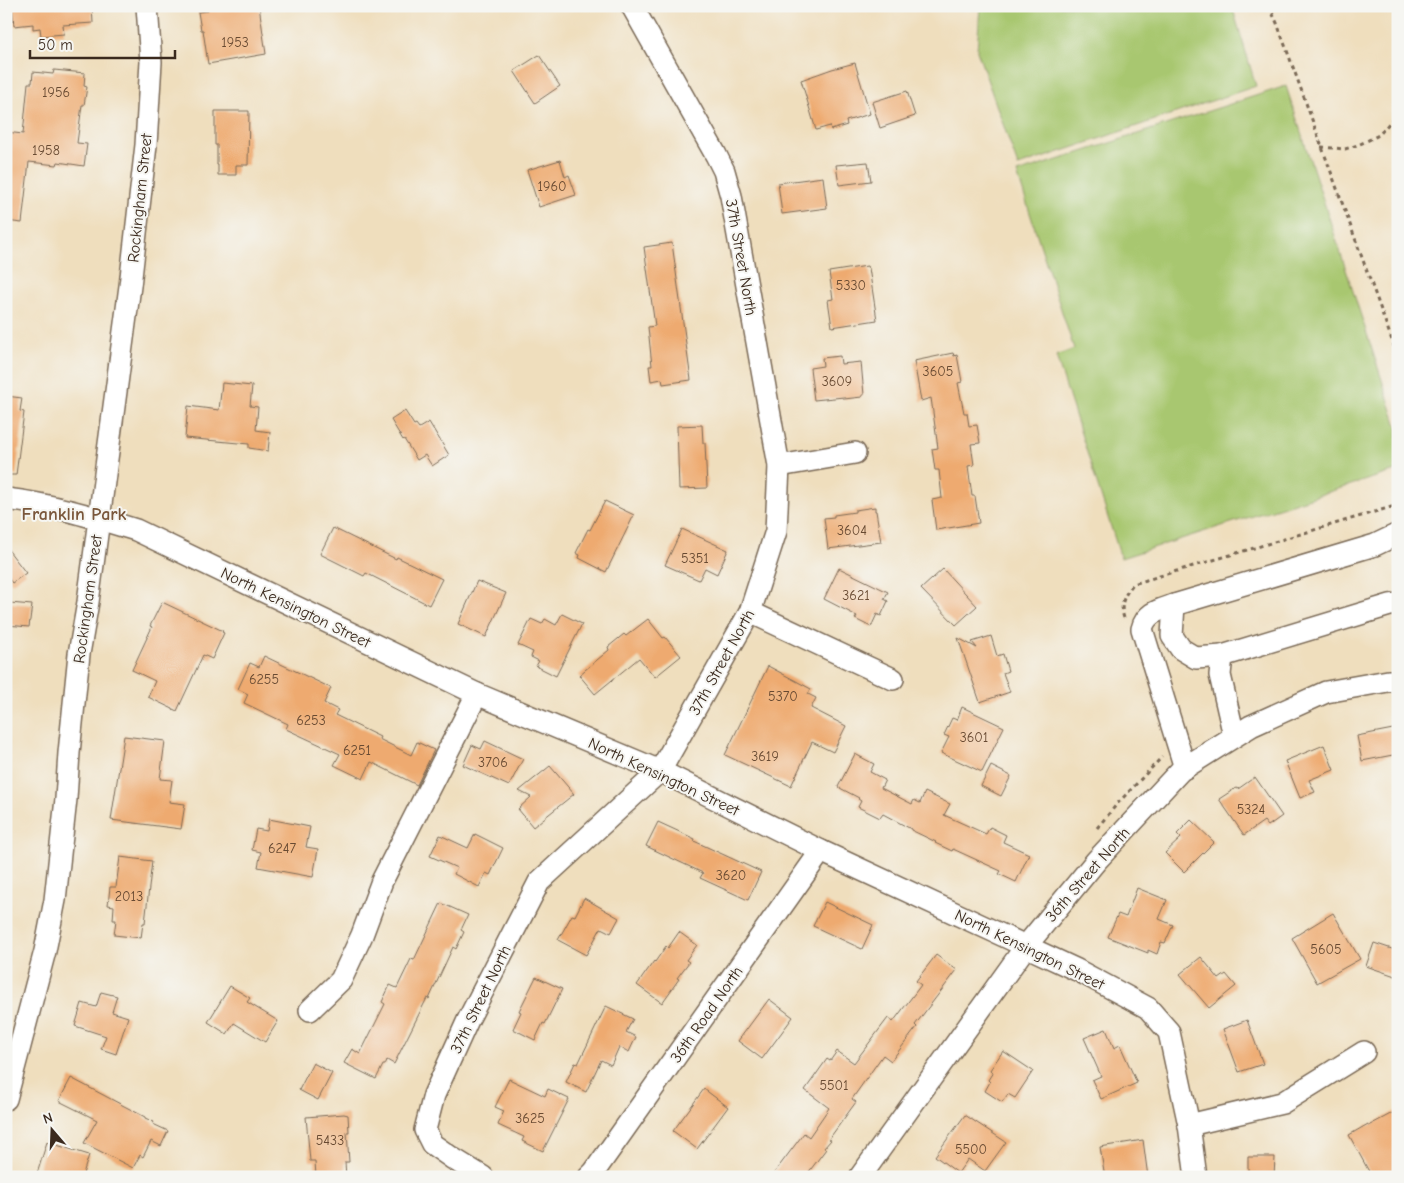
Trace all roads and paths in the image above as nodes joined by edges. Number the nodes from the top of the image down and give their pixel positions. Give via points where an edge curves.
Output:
1 (147, 6) edge
2 (632, 6) edge
3 (1269, 6) edge
4 (1397, 114) edge
5 (1321, 147) junction
6 (1398, 357) edge
7 (855, 453) dead end
8 (779, 466) junction
9 (6, 500) edge
10 (99, 518) junction
11 (1398, 534) edge
12 (1398, 604) edge
13 (1174, 605) junction
14 (750, 612) junction
15 (1222, 656) junction
16 (893, 679) dead end
17 (1398, 681) edge
18 (477, 694) junction
19 (1234, 736) junction
20 (1185, 768) junction
21 (660, 771) junction
22 (821, 852) junction
23 (1026, 946) junction
24 (310, 1010) dead end
25 (1364, 1052) dead end
26 (6, 1099) edge
27 (1189, 1125) junction
28 (483, 1177) edge
29 (589, 1177) edge
30 (860, 1177) edge
31 (1196, 1177) edge

1 - 10 street, Rockingham Street via 151,62 146,145
2 - 8 street, 37th Street North via 724,171
3 - 5 path
4 - 5 path via 1379,135 1358,145 1345,149
5 - 6 path
7 - 8 street
8 - 14 street, 37th Street North via 776,531
9 - 10 street, North Kensington Street
10 - 18 street, North Kensington Street via 136,530
10 - 26 street, Rockingham Street via 79,654 55,900 45,952
11 - 13 street via 1375,545
12 - 15 street
13 - 15 street via 1172,636 1180,649 1196,658
13 - 20 street via 1153,613 1144,621 1142,629
14 - 16 street
14 - 21 street, 37th Street North
15 - 19 street via 1220,675
17 - 19 street, 36th Street North via 1326,692
18 - 21 street, North Kensington Street
18 - 24 street via 382,881 341,980
19 - 20 street, 36th Street North
20 - 23 street, 36th Street North via 1096,860
21 - 22 street, North Kensington Street
21 - 28 street, 37th Street North via 539,882 468,1020 434,1095 425,1130 432,1144
22 - 23 street, North Kensington Street
22 - 29 street, 36th Road North
23 - 27 street, North Kensington Street via 1148,1008 1169,1032
23 - 30 street, 36th Street North
25 - 27 street via 1282,1104
27 - 31 street, North Kensington Street

